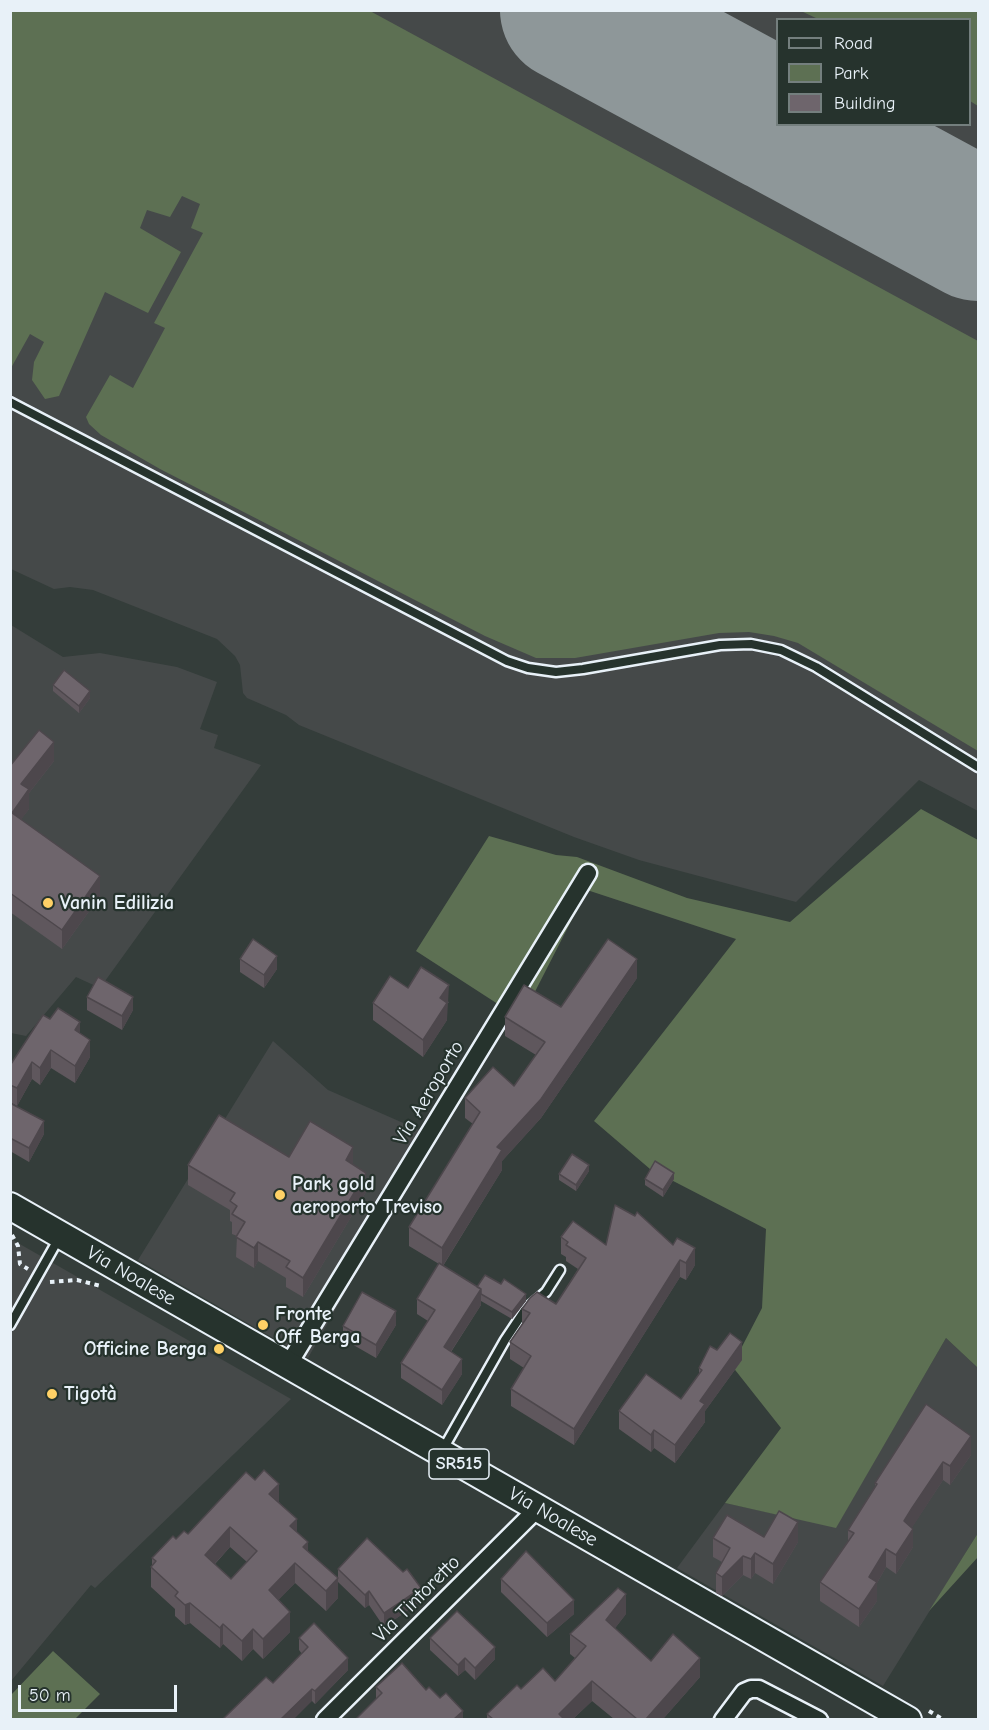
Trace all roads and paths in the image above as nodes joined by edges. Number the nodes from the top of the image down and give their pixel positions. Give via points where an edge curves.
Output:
1 (10, 402) edge
2 (978, 767) edge
3 (588, 873) dead end
4 (10, 1206) edge
5 (10, 1234) edge
6 (61, 1235) junction
7 (24, 1266) dead end
8 (560, 1270) dead end
9 (10, 1325) edge
10 (288, 1365) junction
11 (440, 1454) junction
12 (537, 1509) junction
13 (325, 1719) edge
14 (723, 1719) edge
15 (819, 1719) edge
16 (908, 1719) edge

1 - 2 lane via 507,661 556,672 720,645 751,644 781,651 816,667
3 - 10 street, Via Aeroporto
4 - 6 main road, Via Noalese / SR515
5 - 7 path
6 - 9 lane
6 - 10 main road, Via Noalese / SR515
8 - 11 lane via 546,1292 525,1310
10 - 11 main road, Via Noalese / SR515
11 - 12 main road, Via Noalese / SR515
12 - 13 street, Via Tintoretto
12 - 16 main road, Via Noalese / SR515
14 - 15 street via 744,1692 751,1689 759,1689

